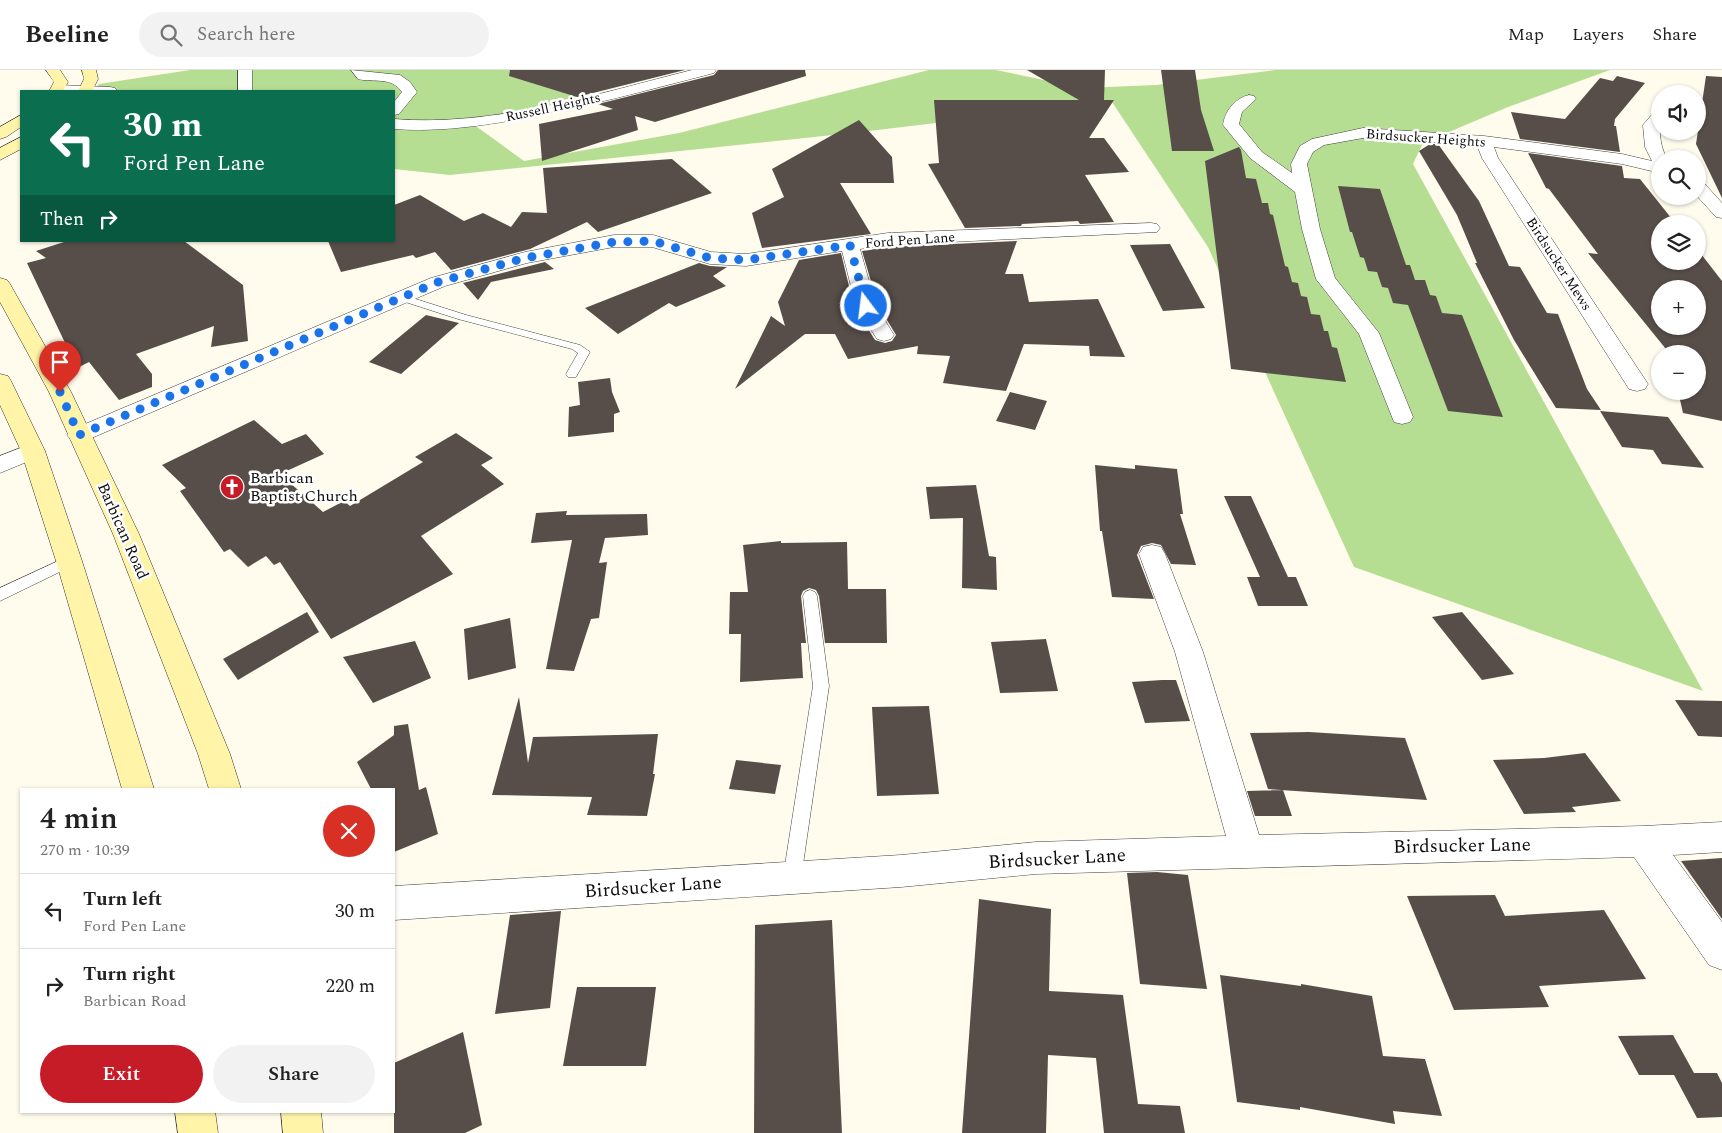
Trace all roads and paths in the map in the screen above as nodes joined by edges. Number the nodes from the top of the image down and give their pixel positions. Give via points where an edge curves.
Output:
1 (53, 70) edge
2 (89, 70) edge
3 (245, 70) edge
4 (358, 70) edge
5 (710, 70) edge
6 (57, 90) edge
7 (86, 90) edge
8 (245, 90) edge
9 (1249, 99) dead end
10 (395, 110) edge
11 (20, 121) edge
12 (395, 124) edge
13 (0, 134) edge
14 (1484, 141) junction
15 (20, 143) edge
16 (0, 155) edge
17 (1651, 166) edge
18 (1303, 189) junction
19 (1706, 196) edge
20 (1722, 213) edge
21 (1151, 228) dead end
22 (850, 245) junction
23 (0, 284) edge
24 (400, 297) junction
25 (884, 335) dead end
26 (572, 374) dead end
27 (0, 381) edge
28 (1637, 384) dead end
29 (1402, 416) dead end
30 (79, 435) junction
31 (33, 451) junction
32 (0, 465) edge
33 (1152, 554) dead end
34 (69, 561) junction
35 (0, 595) edge
36 (810, 596) dead end
37 (138, 788) edge
38 (225, 788) edge
39 (1722, 837) edge
40 (1643, 842) junction
41 (1248, 850) junction
42 (792, 878) junction
43 (395, 903) edge
44 (1722, 952) edge
45 (195, 1113) edge
46 (301, 1113) edge
47 (198, 1133) edge
48 (303, 1133) edge

1 - 6 main road via 60,82
2 - 7 main road via 91,80
3 - 8 street
4 - 10 street via 363,76 392,77 406,84 410,92
5 - 12 street, Russell Heights via 544,111 457,125
6 - 7 street
9 - 18 street via 1232,114 1231,124 1256,155
11 - 13 main road
14 - 17 street, Birdsucker Heights via 1622,159
14 - 18 street, Birdsucker Heights via 1363,133 1318,142 1306,150 1299,164
14 - 28 street, Birdsucker Mews via 1490,158
15 - 16 main road
18 - 29 street, Birdsucker Heights via 1326,278 1369,333
19 - 20 street
21 - 22 street, Ford Pen Lane via 888,240
22 - 24 street, Ford Pen Lane via 746,260 710,258 653,241 614,242 525,258 438,282
22 - 25 street via 866,306
23 - 30 main road, Barbican Road via 60,392
24 - 26 lane via 576,347 584,352
24 - 30 street, Ford Pen Lane
27 - 31 main road
30 - 38 main road, Barbican Road via 126,534
31 - 32 street
31 - 34 main road
33 - 41 street via 1189,652
34 - 35 lane
34 - 37 main road
36 - 42 lane via 821,686
39 - 40 street, Birdsucker Lane
40 - 41 street, Birdsucker Lane
40 - 44 street
41 - 42 street, Birdsucker Lane via 1036,858
42 - 43 street, Birdsucker Lane
45 - 47 main road
46 - 48 main road

